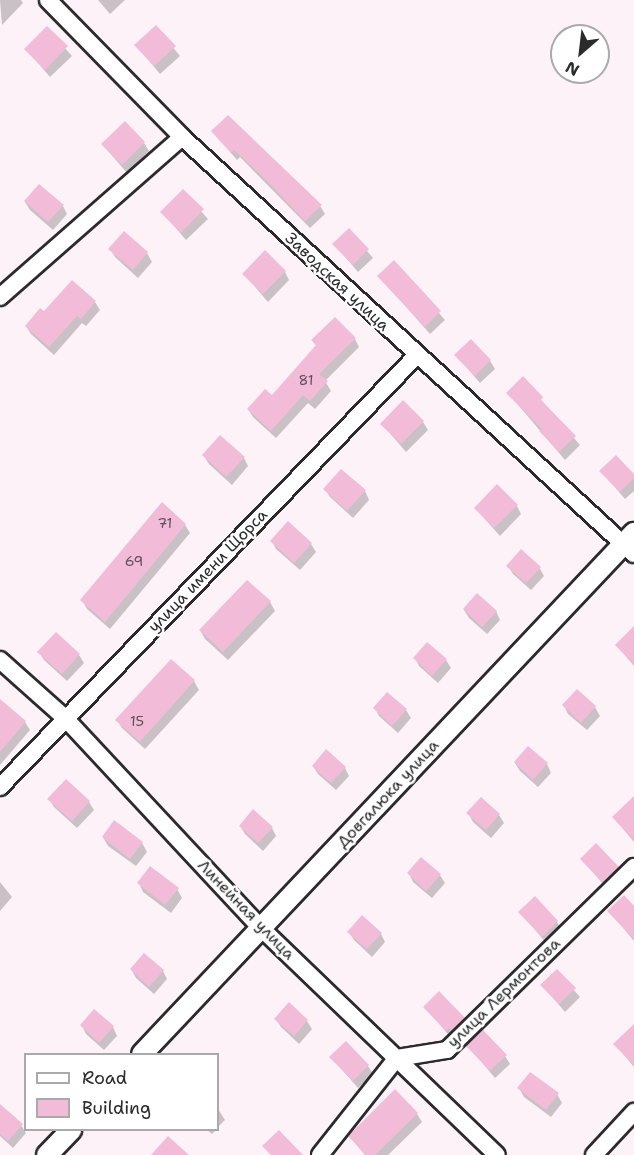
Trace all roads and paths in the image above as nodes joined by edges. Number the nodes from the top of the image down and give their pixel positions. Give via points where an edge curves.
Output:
1 (48, 0) edge
2 (182, 137) junction
3 (0, 297) edge
4 (417, 356) junction
5 (630, 544) edge
6 (0, 660) edge
7 (65, 718) junction
8 (0, 787) edge
9 (634, 867) edge
10 (261, 928) junction
11 (143, 1053) edge
12 (397, 1058) junction
13 (634, 1112) edge
14 (70, 1131) edge
15 (47, 1155) edge
16 (320, 1155) edge
17 (497, 1155) edge
18 (594, 1155) edge

1 - 2 street, Заводская улица
2 - 3 street
2 - 4 street, Заводская улица
4 - 5 street, Заводская улица
4 - 7 street, улица имени Щорса
5 - 10 street, Довгалюка улица
6 - 7 street, Линейная улица
7 - 8 street, улица имени Щорса
7 - 10 street, Линейная улица
9 - 12 street, улица Лермонтова via 447,1050
10 - 11 street, Довгалюка улица
10 - 12 street, Линейная улица
12 - 16 street
12 - 17 street, Линейная улица
13 - 18 street
14 - 15 street

